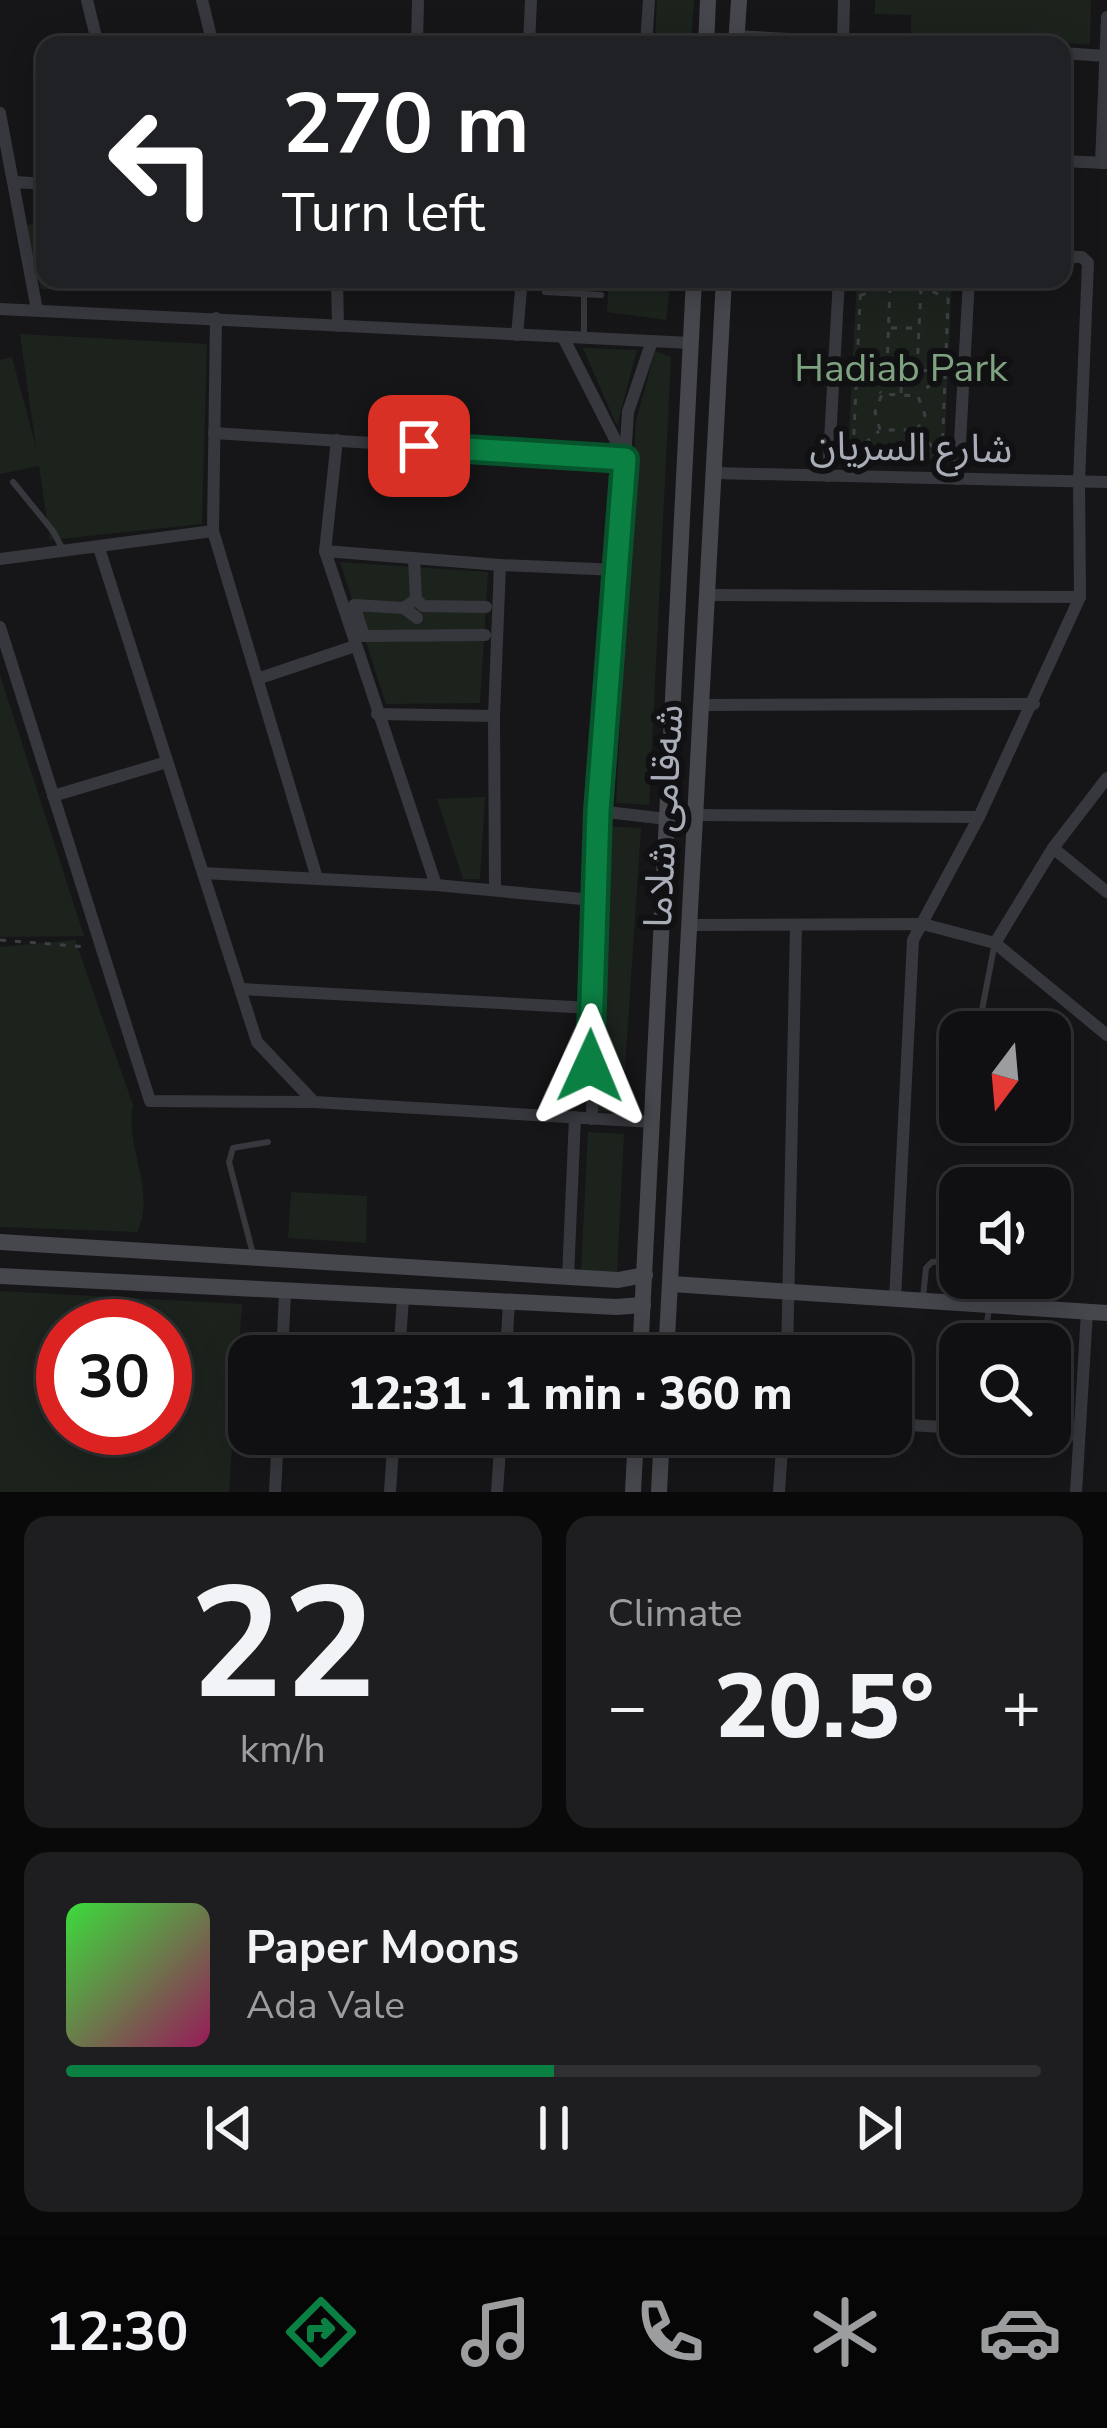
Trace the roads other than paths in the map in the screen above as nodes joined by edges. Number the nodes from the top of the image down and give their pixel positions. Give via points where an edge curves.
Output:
1 (87, 0) edge
2 (202, 0) edge
3 (418, 0) edge
4 (531, 0) edge
5 (649, 0) edge
6 (708, 0) edge
7 (739, 0) edge
8 (844, 0) edge
9 (1107, 17) edge
10 (96, 36) edge
11 (211, 36) edge
12 (416, 36) edge
13 (530, 36) edge
14 (647, 36) edge
15 (706, 36) edge
16 (737, 36) edge
17 (843, 36) edge
18 (1071, 54) edge
19 (1106, 56) edge
20 (0, 113) edge
21 (1071, 161) edge
22 (1104, 163) edge
23 (16, 182) junction
24 (36, 183) edge
25 (1071, 256) edge
26 (338, 288) edge
27 (521, 288) edge
28 (694, 288) edge
29 (724, 288) edge
30 (838, 288) edge
31 (969, 288) edge
32 (545, 292) dead end
33 (584, 294) junction
34 (601, 295) dead end
35 (0, 310) edge
36 (37, 310) junction
37 (216, 318) junction
38 (338, 326) junction
39 (517, 335) junction
40 (563, 338) junction
41 (584, 338) junction
42 (652, 341) junction
43 (691, 343) junction
44 (214, 433) junction
45 (337, 440) junction
46 (625, 459) junction
47 (715, 473) junction
48 (829, 476) junction
49 (958, 479) junction
50 (1078, 481) junction
51 (14, 482) dead end
52 (1107, 482) edge
53 (683, 514) junction
54 (712, 514) junction
55 (213, 531) junction
56 (99, 548) junction
57 (325, 551) junction
58 (64, 552) junction
59 (681, 554) junction
60 (710, 556) junction
61 (0, 559) edge
62 (414, 559) junction
63 (500, 566) junction
64 (618, 569) junction
65 (708, 595) junction
66 (1080, 597) junction
67 (486, 607) dead end
68 (415, 608) junction
69 (0, 627) edge
70 (416, 635) junction
71 (484, 635) dead end
72 (355, 646) junction
73 (260, 678) junction
74 (1034, 704) junction
75 (702, 705) junction
76 (377, 714) junction
77 (494, 716) junction
78 (167, 762) junction
79 (1107, 778) edge
80 (53, 796) junction
81 (598, 811) junction
82 (697, 815) junction
83 (979, 817) junction
84 (668, 819) junction
85 (1053, 848) junction
86 (203, 873) junction
87 (317, 878) junction
88 (436, 885) junction
89 (495, 889) junction
90 (1107, 892) edge
91 (593, 899) junction
92 (923, 924) junction
93 (691, 925) junction
94 (796, 926) junction
95 (995, 943) junction
96 (241, 989) junction
97 (591, 1008) junction
98 (982, 1011) edge
99 (1107, 1035) edge
100 (590, 1066) junction
101 (314, 1102) junction
102 (544, 1114) junction
103 (575, 1117) junction
104 (592, 1119) junction
105 (652, 1122) junction
106 (268, 1142) dead end
107 (0, 1242) edge
108 (254, 1257) junction
109 (939, 1262) edge
110 (645, 1275) junction
111 (0, 1276) edge
112 (568, 1277) junction
113 (619, 1280) junction
114 (672, 1284) junction
115 (790, 1291) junction
116 (286, 1292) junction
117 (403, 1297) junction
118 (509, 1300) junction
119 (895, 1300) junction
120 (923, 1302) junction
121 (643, 1305) junction
122 (990, 1306) junction
123 (616, 1307) junction
124 (1087, 1312) junction
125 (1107, 1313) edge
126 (987, 1323) edge
127 (283, 1335) edge
128 (400, 1335) edge
129 (507, 1335) edge
130 (641, 1335) edge
131 (668, 1335) edge
132 (788, 1335) edge
133 (1071, 1434) edge
134 (1079, 1435) junction
135 (277, 1455) edge
136 (393, 1455) edge
137 (500, 1455) edge
138 (635, 1455) edge
139 (661, 1455) edge
140 (782, 1455) edge
141 (275, 1492) edge
142 (390, 1492) edge
143 (497, 1492) edge
144 (633, 1492) edge
145 (659, 1492) edge
146 (779, 1492) edge
147 (1076, 1492) edge

1 - 10 street
2 - 11 street
3 - 12 street
4 - 13 street
5 - 14 street
6 - 15 main road
7 - 16 main road
8 - 17 street
9 - 19 street
18 - 19 street
19 - 22 street
20 - 23 street
21 - 22 street
23 - 24 street
23 - 36 street
25 - 50 street via 1088,263
26 - 38 street
27 - 39 street
28 - 43 main road, شەقامی شلاما
29 - 47 main road, شەقامی شلاما
30 - 48 street
31 - 49 street
32 - 33 lane
33 - 34 lane
33 - 41 lane
35 - 36 street
36 - 37 street
37 - 38 street
37 - 44 street
38 - 39 street
39 - 40 street
40 - 41 street
40 - 46 street
41 - 42 street
42 - 43 street
42 - 46 street via 628,412
43 - 53 main road, شەقامی شلاما
44 - 45 street
44 - 55 street
45 - 46 street
45 - 57 street
46 - 64 street
47 - 48 street, شارع السريان
47 - 54 main road, شەقامی شلاما
48 - 49 street, شارع السريان
49 - 50 street, شارع السريان
50 - 52 street, شارع السريان
50 - 66 street
51 - 58 lane
53 - 54 main road via 697,527
53 - 59 main road, شەقامی شلاما
54 - 60 main road, شەقامی شلاما
55 - 56 street
55 - 73 street
56 - 58 street
56 - 78 street
57 - 62 street
57 - 72 street
58 - 61 street
59 - 60 main road via 697,541
59 - 84 main road, شەقامی شلاما
60 - 65 main road, شەقامی شلاما
62 - 63 street
62 - 68 street
63 - 64 street
63 - 77 street
64 - 81 street
65 - 66 street
65 - 75 main road, شەقامی شلاما
66 - 74 street
67 - 68 street
68 - 70 street
68 - 70 street via 354,605 364,636
69 - 80 street
70 - 71 street
72 - 73 street
72 - 76 street
73 - 87 street
74 - 75 street
74 - 83 street
75 - 82 main road, شەقامی شلاما
76 - 77 street
76 - 88 street
77 - 89 street
78 - 80 street
78 - 86 street
79 - 85 street
80 - 101 street via 150,1101
81 - 84 street
81 - 91 street
82 - 83 street
82 - 93 main road, شەقامی شلاما
83 - 92 street
84 - 105 main road, شەقامی شلاما
85 - 90 street
85 - 95 street
86 - 87 street
86 - 96 street
87 - 88 street
88 - 89 street
89 - 91 street
91 - 97 street
92 - 94 street
92 - 95 street
92 - 119 street via 913,940
93 - 94 street
93 - 114 main road, شەقامی شلاما
94 - 115 street
95 - 98 lane
95 - 99 street
96 - 97 street
96 - 101 street via 257,1042
97 - 100 street
100 - 102 street
100 - 104 street
101 - 102 street
102 - 103 street
103 - 104 street
103 - 112 street
104 - 105 street
105 - 110 main road, شەقامی شلاما
106 - 108 lane via 233,1148 229,1162
107 - 108 main road
108 - 112 main road
109 - 120 lane via 926,1268
110 - 113 main road
110 - 121 main road, شەقامی شلاما
111 - 116 main road
112 - 113 main road
113 - 123 main road
114 - 115 main road
114 - 131 main road, شەقامی شلاما
115 - 119 main road
115 - 132 street
116 - 117 main road
116 - 127 street
117 - 118 main road
117 - 128 street
118 - 123 main road
118 - 129 street
119 - 120 main road
120 - 122 main road
121 - 123 main road
121 - 130 main road, شەقامی شلاما
122 - 124 main road
122 - 126 lane
124 - 125 main road
124 - 134 street
133 - 134 street
134 - 147 street
135 - 141 street
136 - 142 street
137 - 143 street
138 - 144 main road
139 - 145 main road
140 - 146 street

